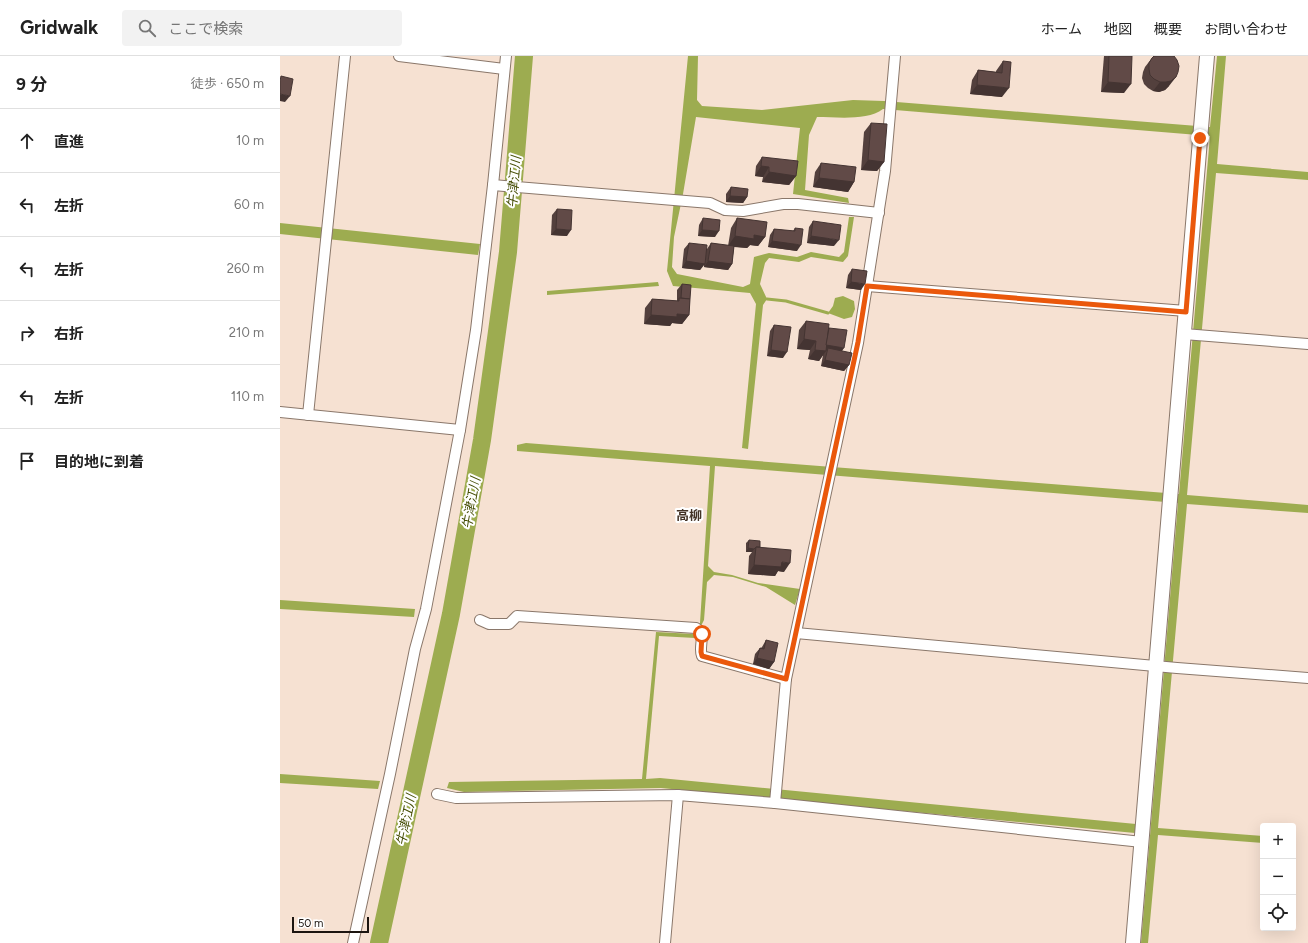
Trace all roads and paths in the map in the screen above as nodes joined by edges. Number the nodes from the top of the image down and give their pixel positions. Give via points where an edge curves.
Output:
1 (345, 56) edge
2 (399, 56) edge
3 (506, 56) edge
4 (895, 56) edge
5 (1207, 56) edge
6 (504, 69) junction
7 (493, 185) junction
8 (879, 213) junction
9 (867, 286) junction
10 (1186, 312) junction
11 (1184, 334) junction
12 (1308, 344) edge
13 (280, 412) edge
14 (308, 415) junction
15 (460, 430) junction
16 (480, 620) dead end
17 (796, 633) junction
18 (1156, 666) junction
19 (1308, 678) edge
20 (786, 679) junction
21 (437, 794) dead end
22 (678, 795) junction
23 (775, 803) junction
24 (1142, 842) junction
25 (353, 943) edge
26 (665, 943) edge
27 (1133, 943) edge

1 - 14 street
2 - 6 street
3 - 6 street
4 - 8 street
5 - 10 street
6 - 7 street
7 - 8 street via 710,203 725,210 743,211 798,204
7 - 15 street via 476,330
8 - 9 street
9 - 10 street
9 - 17 street via 858,342
10 - 11 street
11 - 12 street
11 - 18 street
13 - 14 street
14 - 15 street
15 - 25 street via 426,609 415,649
16 - 20 street via 489,624 509,624 517,616 698,629 702,634 702,656
17 - 18 street
17 - 20 street
18 - 19 street
18 - 24 street
20 - 23 street
21 - 22 street via 456,798
22 - 23 street
22 - 26 street
23 - 24 street
24 - 27 street

